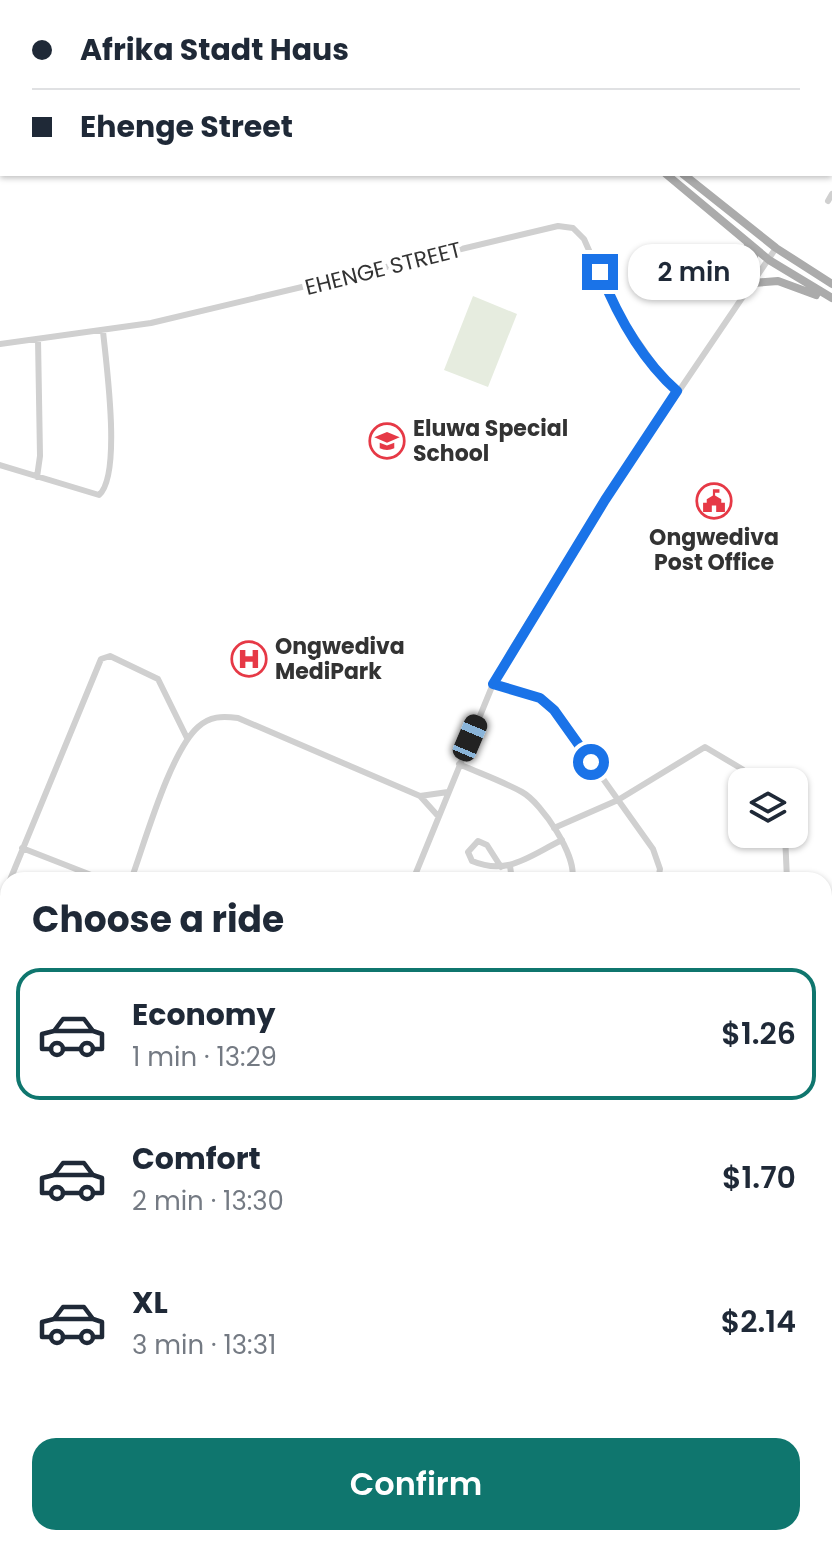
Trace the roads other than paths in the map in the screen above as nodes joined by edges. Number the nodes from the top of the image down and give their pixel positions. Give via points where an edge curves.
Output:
1 (668, 176) edge
2 (686, 176) edge
3 (733, 228) junction
4 (776, 248) junction
5 (769, 260) junction
6 (753, 283) junction
7 (832, 284) edge
8 (832, 300) edge
9 (103, 331) junction
10 (38, 339) junction
11 (0, 344) edge
12 (677, 391) junction
13 (0, 465) edge
14 (37, 477) junction
15 (493, 684) junction
16 (187, 738) junction
17 (459, 764) junction
18 (739, 768) edge
19 (448, 792) junction
20 (420, 796) junction
21 (618, 800) junction
22 (438, 816) junction
23 (554, 828) junction
24 (562, 840) junction
25 (22, 848) junction
26 (786, 848) edge
27 (510, 866) junction
28 (501, 867) junction
29 (13, 872) edge
30 (84, 872) edge
31 (134, 872) edge
32 (416, 872) edge
33 (511, 872) edge
34 (574, 872) edge
35 (658, 872) edge
36 (787, 872) edge

1 - 3 main road
2 - 4 main road
3 - 5 main road
3 - 6 main road via 754,255
4 - 5 street
4 - 7 main road
5 - 6 street
5 - 8 main road
6 - 8 main road via 778,281
6 - 12 street
9 - 10 street, EHENGE STREET
9 - 12 street, EHENGE STREET via 558,226 573,228 584,239 614,307
9 - 14 street via 107,489 99,495
10 - 11 street, EHENGE STREET
10 - 14 street
12 - 15 street
13 - 14 street
15 - 17 street
15 - 21 street via 540,698 554,710
16 - 20 street via 219,716 238,718
16 - 25 street via 158,679 110,656 101,659
16 - 31 street
17 - 19 street
17 - 23 street via 522,792
18 - 21 street via 705,747
19 - 20 street
19 - 22 street
20 - 22 street
21 - 23 street
21 - 35 street via 658,858
22 - 32 street
23 - 24 street
24 - 27 street
24 - 34 street
25 - 29 street
25 - 30 street
26 - 36 street
27 - 28 street
27 - 33 street
28 - 28 street via 472,861 472,845 487,845

